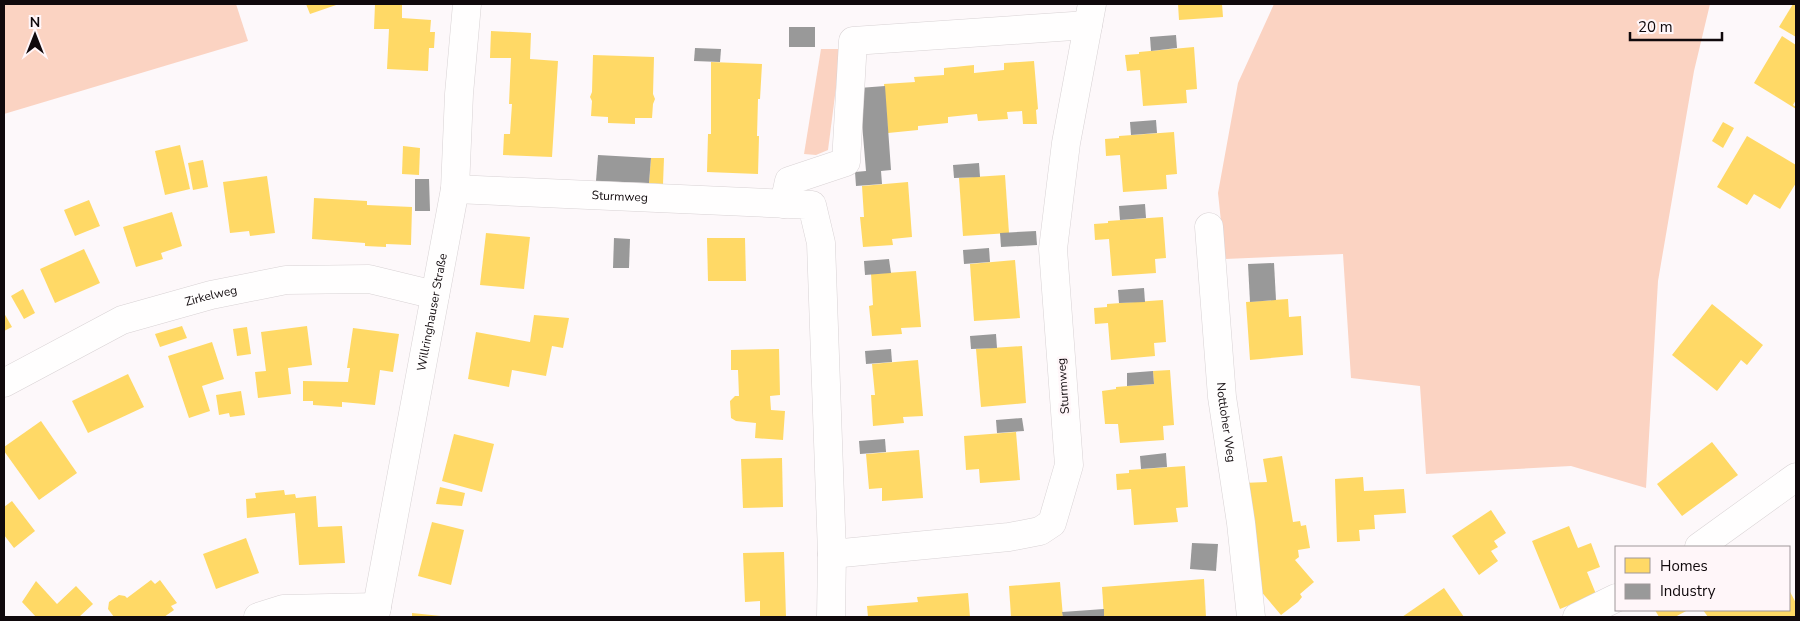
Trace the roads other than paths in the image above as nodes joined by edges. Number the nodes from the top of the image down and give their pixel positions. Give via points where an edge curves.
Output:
1 (467, 4) edge
2 (1090, 14) edge
3 (455, 189) junction
4 (784, 204) junction
5 (1209, 228) dead end
6 (435, 294) junction
7 (4, 383) edge
8 (1796, 477) edge
9 (1700, 546) edge
10 (832, 554) junction
11 (1615, 598) edge
12 (376, 612) edge
13 (258, 617) edge
14 (831, 617) edge
15 (1251, 617) edge
16 (1577, 617) edge

1 - 3 street, Willringhauser Straße
2 - 4 street, Sturmweg via 853,41 846,162 789,181
2 - 10 street, Sturmweg via 1066,143 1053,249 1069,465 1052,523 1040,531 1009,537
3 - 4 street, Sturmweg
3 - 6 street, Willringhauser Straße
4 - 10 street, Sturmweg via 812,205 821,244
5 - 15 street, Nottloher Weg via 1222,397
6 - 7 street, Zirkelweg via 370,278 286,280 211,294 122,320
6 - 12 street, Willringhauser Straße
8 - 9 street
10 - 14 street, Sturmweg
11 - 16 street
12 - 13 street via 283,609

